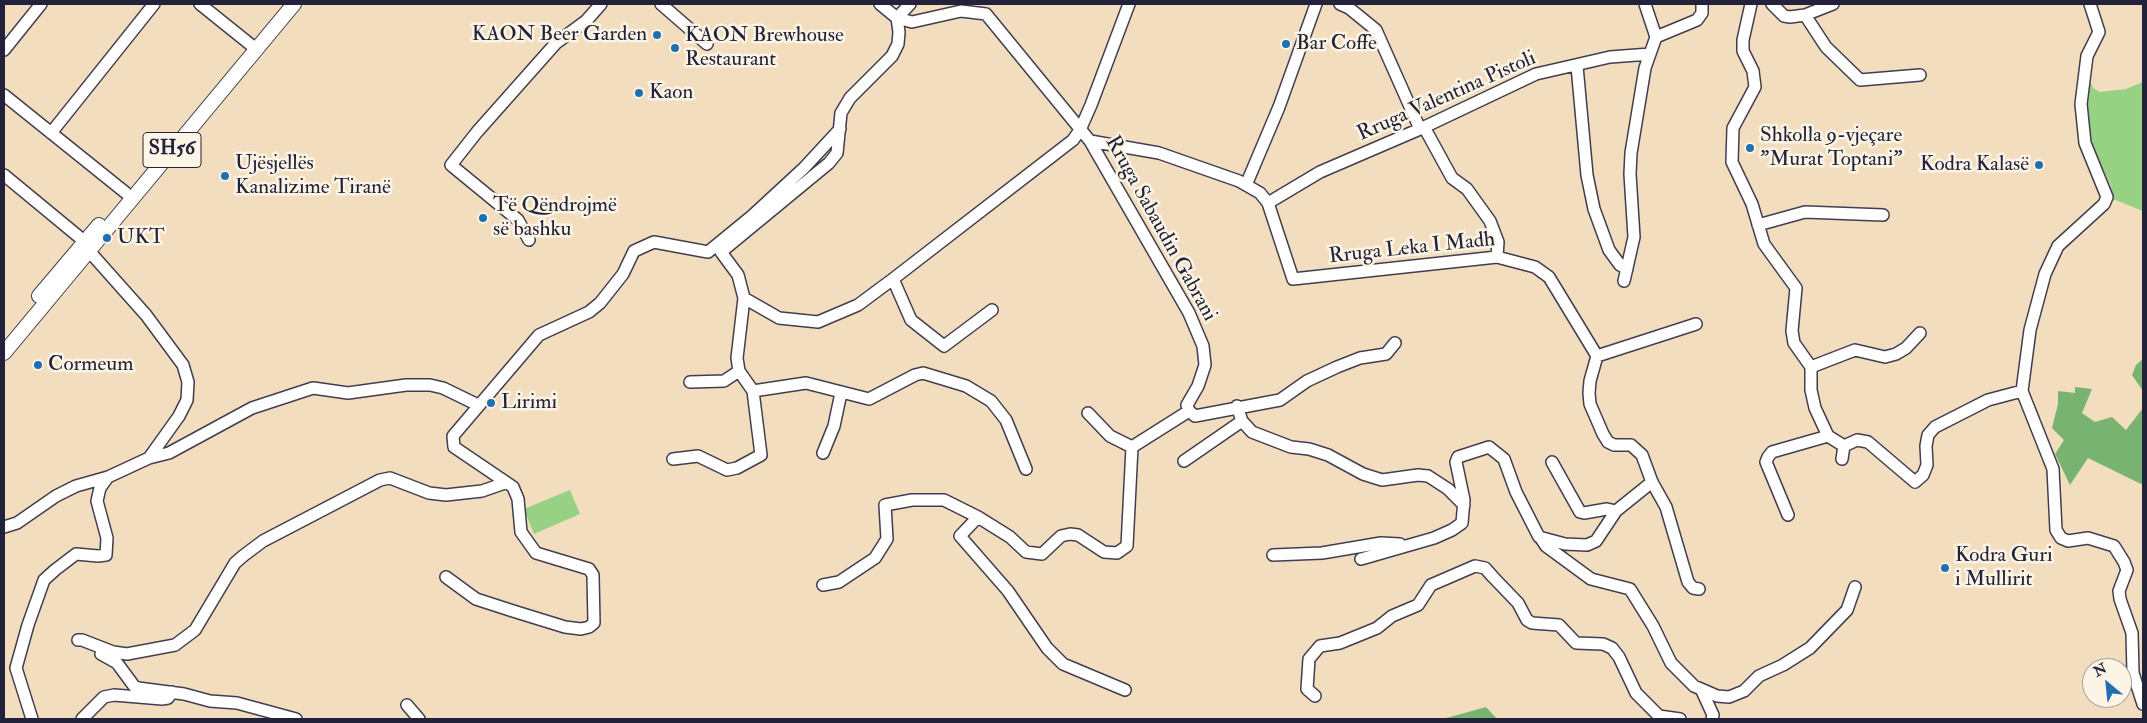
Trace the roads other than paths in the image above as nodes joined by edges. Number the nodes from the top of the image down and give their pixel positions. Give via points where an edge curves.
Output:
1 (41, 4) edge
2 (154, 4) edge
3 (200, 4) edge
4 (284, 4) edge
5 (294, 4) edge
6 (601, 4) edge
7 (661, 4) edge
8 (880, 4) edge
9 (910, 4) edge
10 (1129, 4) edge
11 (1316, 4) edge
12 (1340, 4) edge
13 (1644, 4) edge
14 (1702, 4) edge
15 (1751, 4) edge
16 (1772, 4) edge
17 (1833, 4) edge
18 (2090, 4) edge
19 (1805, 15) junction
20 (897, 18) junction
21 (1656, 37) junction
22 (707, 44) dead end
23 (253, 47) junction
24 (4, 50) edge
25 (1650, 54) junction
26 (1577, 66) junction
27 (1920, 75) dead end
28 (4, 95) edge
29 (1422, 128) junction
30 (840, 129) junction
31 (1080, 130) junction
32 (52, 133) junction
33 (1090, 141) junction
34 (4, 175) edge
35 (1246, 185) junction
36 (126, 193) junction
37 (1268, 203) junction
38 (1883, 215) dead end
39 (1758, 225) junction
40 (529, 240) dead end
41 (86, 246) junction
42 (1496, 257) junction
43 (893, 279) junction
44 (744, 298) junction
45 (992, 310) dead end
46 (1696, 324) dead end
47 (1920, 333) dead end
48 (4, 340) edge
49 (1395, 343) dead end
50 (4, 353) edge
51 (1597, 356) junction
52 (1811, 368) junction
53 (739, 371) junction
54 (690, 382) dead end
55 (753, 391) junction
56 (2022, 391) junction
57 (841, 392) junction
58 (478, 405) junction
59 (1237, 406) junction
60 (1189, 411) junction
61 (1088, 413) dead end
62 (1242, 421) junction
63 (1828, 436) junction
64 (1844, 446) junction
65 (1132, 447) junction
66 (823, 452) dead end
67 (149, 458) junction
68 (673, 459) dead end
69 (1842, 459) dead end
70 (1184, 461) dead end
71 (1552, 462) dead end
72 (1026, 469) dead end
73 (108, 477) junction
74 (1652, 482) junction
75 (505, 483) junction
76 (1464, 505) junction
77 (1616, 511) junction
78 (1788, 515) dead end
79 (978, 517) junction
80 (4, 527) edge
81 (1539, 537) junction
82 (1406, 545) junction
83 (1272, 555) dead end
84 (1361, 559) dead end
85 (446, 577) dead end
86 (822, 585) dead end
87 (1855, 587) dead end
88 (1699, 588) dead end
89 (1125, 690) dead end
90 (1702, 691) junction
91 (172, 692) junction
92 (1315, 696) dead end
93 (2143, 704) edge
94 (407, 705) dead end
95 (262, 715) edge
96 (32, 719) edge
97 (82, 719) edge
98 (296, 719) edge
99 (419, 719) edge
100 (1680, 719) edge
101 (1712, 719) edge

1 - 24 street
2 - 32 street
3 - 23 street
4 - 23 main road, SH56
5 - 23 main road, SH56
6 - 40 street via 586,21 556,43 451,165 518,220
7 - 22 street
8 - 20 street
9 - 20 street
10 - 31 street
11 - 35 street via 1279,107
12 - 29 street via 1376,30
13 - 21 street
14 - 21 street via 1702,13 1697,20
15 - 39 street via 1743,51 1753,72 1755,87 1733,128 1732,162
16 - 19 street via 1784,16
17 - 19 street
18 - 56 street via 2099,32 2087,56 2080,104 2085,143 2107,197 2104,204 2058,246 2045,274 2030,330
19 - 27 street via 1826,47 1860,80
20 - 30 street via 900,32 892,56 850,98 841,113
20 - 31 street, Rruga Sabaudin Gabrani via 912,22 961,11 986,14
21 - 25 street
23 - 36 main road, SH56
23 - 41 main road, SH56
25 - 26 street, Rruga Valentina Pistoli via 1610,56
25 - 26 street via 1631,152 1634,238 1625,275 1609,250 1594,209 1587,175
26 - 29 street, Rruga Valentina Pistoli via 1536,74
28 - 32 street
29 - 37 street, Rruga Valentina Pistoli via 1320,172
29 - 42 street via 1452,178 1467,189 1490,221 1498,242
30 - 44 street via 837,154 829,163 721,252 738,275
30 - 58 street via 804,168 708,252 654,242 634,251 623,274 600,304 539,335
31 - 33 street, Rruga Sabaudin Gabrani
31 - 43 street via 1073,140
32 - 36 street
33 - 35 street via 1159,153
33 - 60 street, Rruga Sabaudin Gabrani via 1189,313 1202,346 1205,365 1187,405
34 - 41 street
35 - 37 street via 1260,193
36 - 41 main road, SH56
37 - 42 street, Rruga Leka I Madh via 1294,279
38 - 39 street via 1805,212
39 - 52 street via 1764,244 1796,288 1793,337
41 - 48 main road, SH56
41 - 50 main road, SH56
41 - 67 street via 146,315 183,365 188,382 187,400
42 - 51 street, Rruga Leka I Madh via 1535,267 1549,277
43 - 44 street via 858,305 818,322 779,318
43 - 45 street via 911,320 944,346
44 - 53 street via 738,333
46 - 51 street
47 - 52 street via 1906,348 1885,358 1855,350
49 - 59 street via 1386,354 1360,358 1337,367 1280,400
51 - 74 street via 1590,381 1590,404 1608,442 1637,449
52 - 63 street via 1815,408
53 - 54 street via 724,381
53 - 55 street
55 - 57 street via 806,383
55 - 68 street via 761,454 738,468 727,470 698,456
56 - 64 street via 1988,400 1935,427 1928,436 1927,465 1915,482 1868,442 1857,440
56 - 93 street via 2053,469 2056,530 2061,538 2068,541 2088,538 2114,546 2124,562 2127,570 2119,591 2120,600 2132,633 2133,673
57 - 66 street via 834,426
57 - 72 street via 869,399 923,374 966,386 991,401 1006,420
58 - 67 street via 430,385 348,393 313,388 252,408 169,453
58 - 75 street via 453,436 454,447
59 - 60 street via 1195,416
59 - 62 street
60 - 65 street
61 - 65 street via 1110,436
62 - 70 street
62 - 76 street via 1252,432 1291,447 1328,455 1363,474 1382,480 1428,476
63 - 64 street
63 - 78 street via 1772,452 1768,456 1766,462
64 - 69 street
65 - 79 street via 1127,546 1117,553 1104,552 1078,535 1070,534 1061,536 1042,554 1026,552 1010,537
67 - 73 street
71 - 77 street via 1580,512
73 - 80 street via 69,490 17,523
73 - 96 street via 100,488 97,501 107,538 106,554 76,554 54,570 44,580 28,625 16,668
74 - 77 street
74 - 88 street via 1666,506 1688,582 1693,588
75 - 85 street via 513,487 518,499 521,532 536,554 582,566 593,575 594,623 581,629 565,627 513,611 476,599
75 - 91 street via 482,492 446,495 429,493 390,478 380,480 263,541 243,556 235,563 195,630 175,645 127,654 78,640 81,646 117,663 134,686
76 - 81 street via 1456,462 1458,458 1489,447 1504,459 1516,492
76 - 82 street via 1462,523 1452,530
77 - 81 street via 1596,540 1587,545 1565,544
79 - 86 street via 944,500 890,502 884,509 886,539 875,558 839,582
79 - 89 street via 960,536 1008,591 1047,648 1063,664
81 - 90 street via 1546,546 1591,579 1630,589 1671,663
82 - 83 street via 1381,543 1322,553
82 - 84 street
87 - 90 street via 1846,610 1801,654 1760,676 1744,692 1724,697
90 - 101 street
91 - 95 street via 210,701 237,703
91 - 97 street via 168,698 162,699 104,697
92 - 100 street via 1307,689 1309,659 1320,646 1340,643 1377,628 1392,616 1418,605 1431,585 1475,566 1485,568 1532,623 1559,625 1576,643 1603,644 1612,648 1636,693 1659,716
94 - 99 street
95 - 98 street

